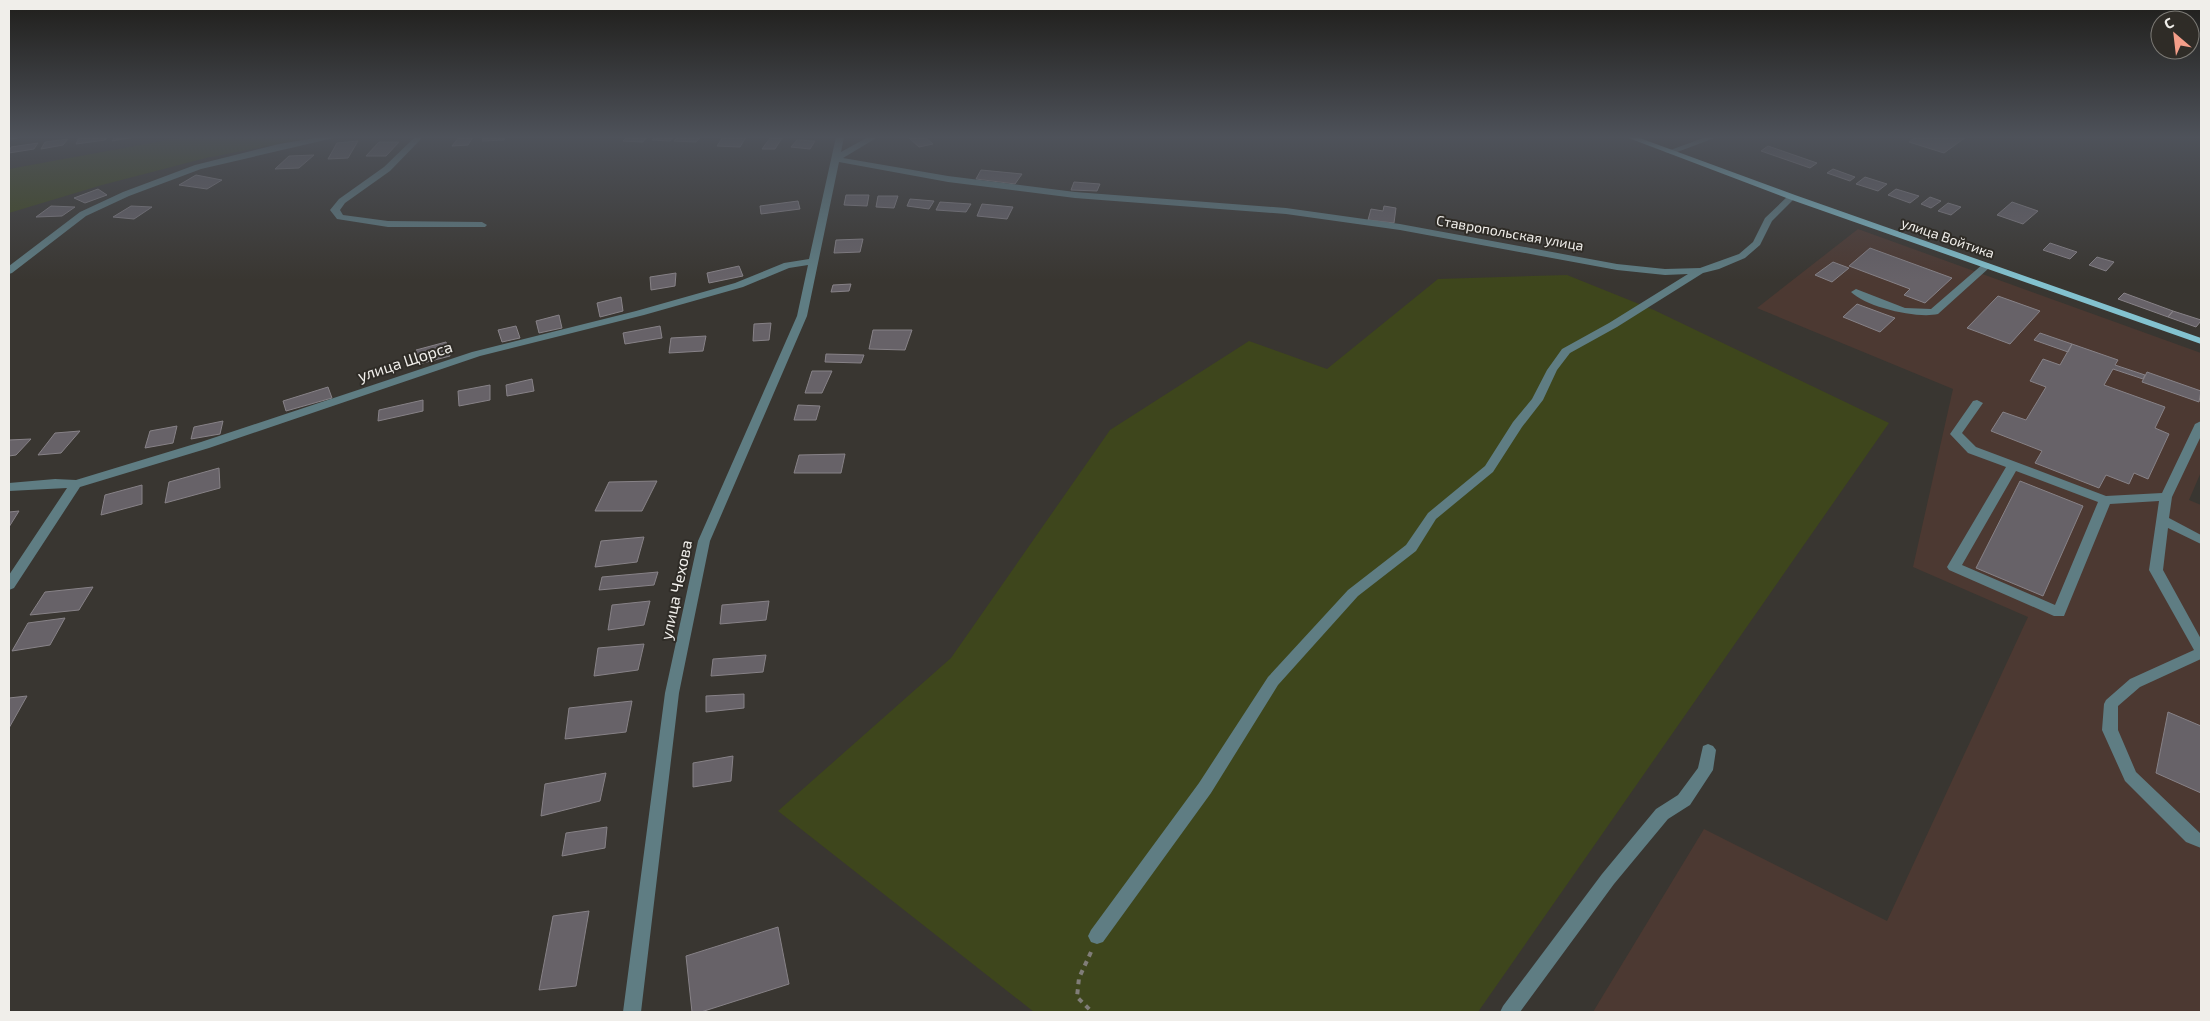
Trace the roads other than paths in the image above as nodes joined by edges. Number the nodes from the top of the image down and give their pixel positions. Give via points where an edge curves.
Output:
1 (151, 185) edge
2 (365, 185) edge
3 (829, 185) edge
4 (993, 185) edge
5 (1758, 185) edge
6 (1792, 197) junction
7 (482, 225) dead end
8 (812, 261) junction
9 (1986, 266) junction
10 (9, 271) edge
11 (1700, 271) junction
12 (1856, 292) dead end
13 (2201, 342) edge
14 (1977, 403) dead end
15 (2201, 424) edge
16 (2013, 465) junction
17 (76, 484) junction
18 (9, 487) edge
19 (2166, 498) junction
20 (2105, 500) junction
21 (2163, 520) junction
22 (2201, 540) edge
23 (9, 585) edge
24 (2201, 652) edge
25 (1708, 750) dead end
26 (2201, 841) edge
27 (1097, 936) road end
28 (632, 1012) edge
29 (1509, 1012) edge

1 - 10 street via 83,214
2 - 7 street via 342,201 335,210 340,216 388,224
3 - 8 street, улица Чехова
4 - 11 street, Ставропольская улица via 1075,195 1286,212 1390,226 1618,267 1665,272
5 - 6 main road, улица Войтика
6 - 9 main road, улица Войтика
6 - 11 street, Ставропольская улица via 1768,220 1757,243 1742,256
8 - 17 street, улица Щорса via 788,265 739,284 640,313 476,354 205,445
8 - 28 street, улица Чехова via 802,316 704,541 672,693
9 - 12 street via 1934,312 1906,311
9 - 13 main road, улица Войтика
11 - 27 street via 1566,351 1490,469 1432,516 1411,548 1353,593 1273,681 1205,788
14 - 16 street via 1956,434 1972,450
15 - 19 street
16 - 20 street
16 - 20 street via 1954,567 2059,612
17 - 18 street, улица Щорса
17 - 23 street
19 - 20 street
19 - 21 street
21 - 22 street
21 - 24 street via 2156,570
24 - 26 street via 2135,683 2111,704 2110,730 2130,776 2192,837
25 - 29 street via 1705,770 1684,800 1662,814 1608,879

